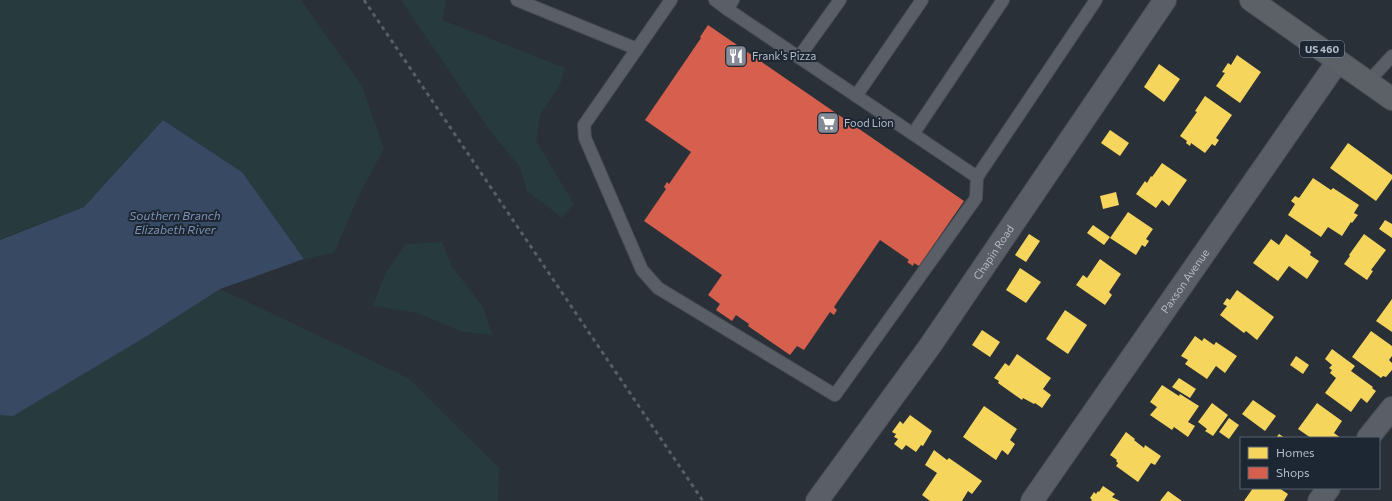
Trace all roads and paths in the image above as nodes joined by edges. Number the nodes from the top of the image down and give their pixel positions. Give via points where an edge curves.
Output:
1 (517, 0) edge
2 (671, 0) edge
3 (715, 0) edge
4 (840, 0) edge
5 (922, 0) edge
6 (1003, 0) edge
7 (1096, 0) edge
8 (1165, 0) edge
9 (1251, 0) edge
10 (730, 4) edge
11 (637, 49) junction
12 (1392, 56) edge
13 (799, 57) junction
14 (1338, 61) junction
15 (1368, 82) junction
16 (856, 96) junction
17 (1392, 99) edge
18 (913, 134) junction
19 (977, 177) junction
20 (1392, 408) edge
21 (1369, 437) edge
22 (1328, 489) edge
23 (817, 501) edge
24 (1032, 501) edge
25 (1318, 501) edge

1 - 11 lane
2 - 11 lane
3 - 10 lane
4 - 13 lane
5 - 16 lane
6 - 18 lane
7 - 19 lane
8 - 23 street, Chapin Road via 930,346
9 - 14 main road, US 460
10 - 13 lane
11 - 19 lane via 584,125 585,138 642,270 658,288 835,395 976,198
12 - 15 lane
13 - 16 lane
14 - 15 main road, US 460
14 - 24 street, Paxson Avenue
15 - 17 main road, US 460
16 - 18 lane
18 - 19 lane
20 - 21 street
22 - 25 street

